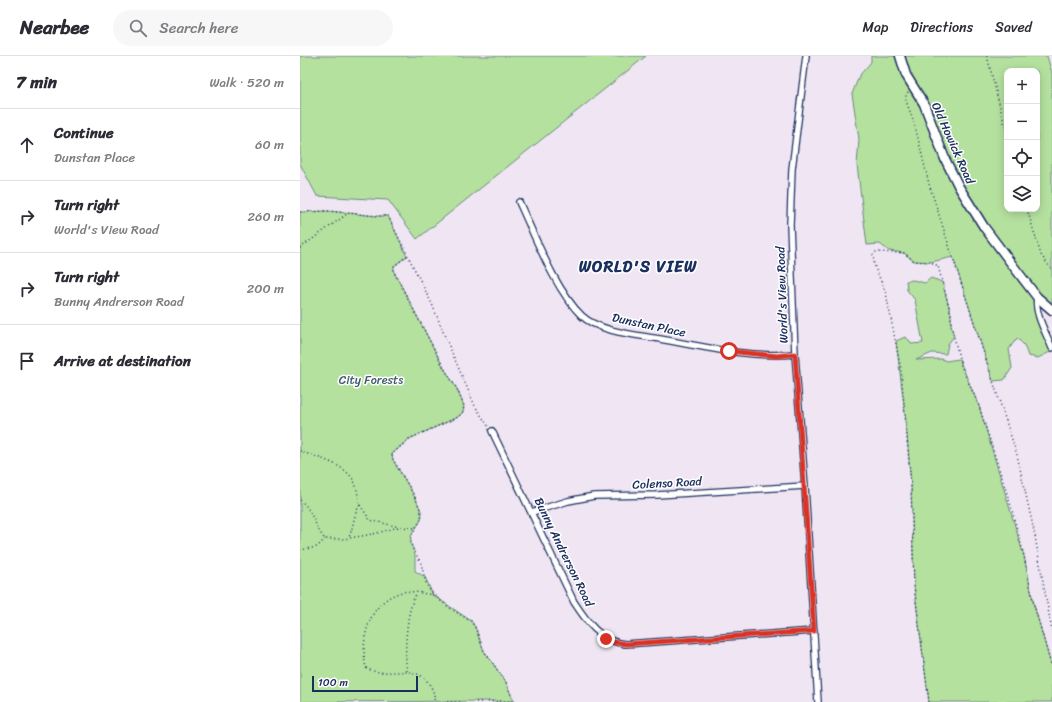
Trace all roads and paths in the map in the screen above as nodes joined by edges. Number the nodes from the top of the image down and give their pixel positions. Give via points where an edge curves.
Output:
1 (806, 56) edge
2 (900, 56) edge
3 (988, 56) edge
4 (913, 86) junction
5 (1004, 122) edge
6 (519, 202) dead end
7 (300, 212) edge
8 (1028, 212) edge
9 (347, 214) junction
10 (300, 248) edge
11 (407, 256) junction
12 (1052, 270) edge
13 (1037, 297) junction
14 (1052, 310) edge
15 (1052, 348) edge
16 (795, 354) junction
17 (492, 431) joint
18 (300, 451) edge
19 (805, 486) junction
20 (300, 500) edge
21 (360, 505) junction
22 (532, 512) junction
23 (399, 527) junction
24 (415, 528) junction
25 (349, 537) junction
26 (325, 540) junction
27 (300, 550) edge
28 (417, 593) junction
29 (433, 595) junction
30 (814, 631) junction
31 (1052, 631) edge
32 (1052, 668) edge
33 (407, 671) junction
34 (434, 702) edge
35 (443, 702) edge
36 (463, 702) edge
37 (476, 702) edge
38 (515, 702) edge
39 (818, 702) edge
40 (929, 702) edge

1 - 16 street, World's View Road via 790,203
2 - 4 main road, Old Howick Road via 906,75
3 - 5 path
4 - 13 main road, Old Howick Road via 924,104 958,187 984,227
4 - 31 path via 906,95 906,101 914,122 929,184 1017,455
6 - 16 street, Dunstan Place via 563,290 578,311 590,321 618,332 710,349 777,356
7 - 9 path via 328,211
8 - 12 path via 1041,255
9 - 10 path
9 - 11 path via 388,216
11 - 17 path via 432,304 475,406
11 - 24 path via 394,266 394,272 464,406 458,417 409,439 392,454 422,515
13 - 14 main road, Old Howick Road
13 - 15 street via 1038,313
16 - 19 street, World's View Road
17 - 22 street, Bunny Andrerson Road
18 - 21 path via 346,472 354,481
19 - 22 street, Colenso Road via 594,496
19 - 30 street, World's View Road
20 - 26 path via 307,506 317,531
21 - 23 path via 370,520
21 - 25 path via 356,510
22 - 30 street, Bunny Andrerson Road via 574,602 598,633 614,642 626,644
23 - 24 path
23 - 25 path via 386,532
24 - 29 path via 411,538 412,549 420,560 428,588
25 - 26 path
26 - 27 path via 317,547
28 - 29 path
28 - 33 path via 411,605 406,643
28 - 33 path via 399,593 378,608 369,620 363,647 366,668 371,671
29 - 38 path via 471,621 484,651 506,682
30 - 39 street, World's View Road
32 - 40 path via 1010,506 979,406 961,366 938,266 931,262 914,261 904,253 876,252 873,256 874,265 886,293 901,370 911,485 914,586
33 - 34 path via 424,678 430,684 435,697
35 - 36 path
37 - 38 path

